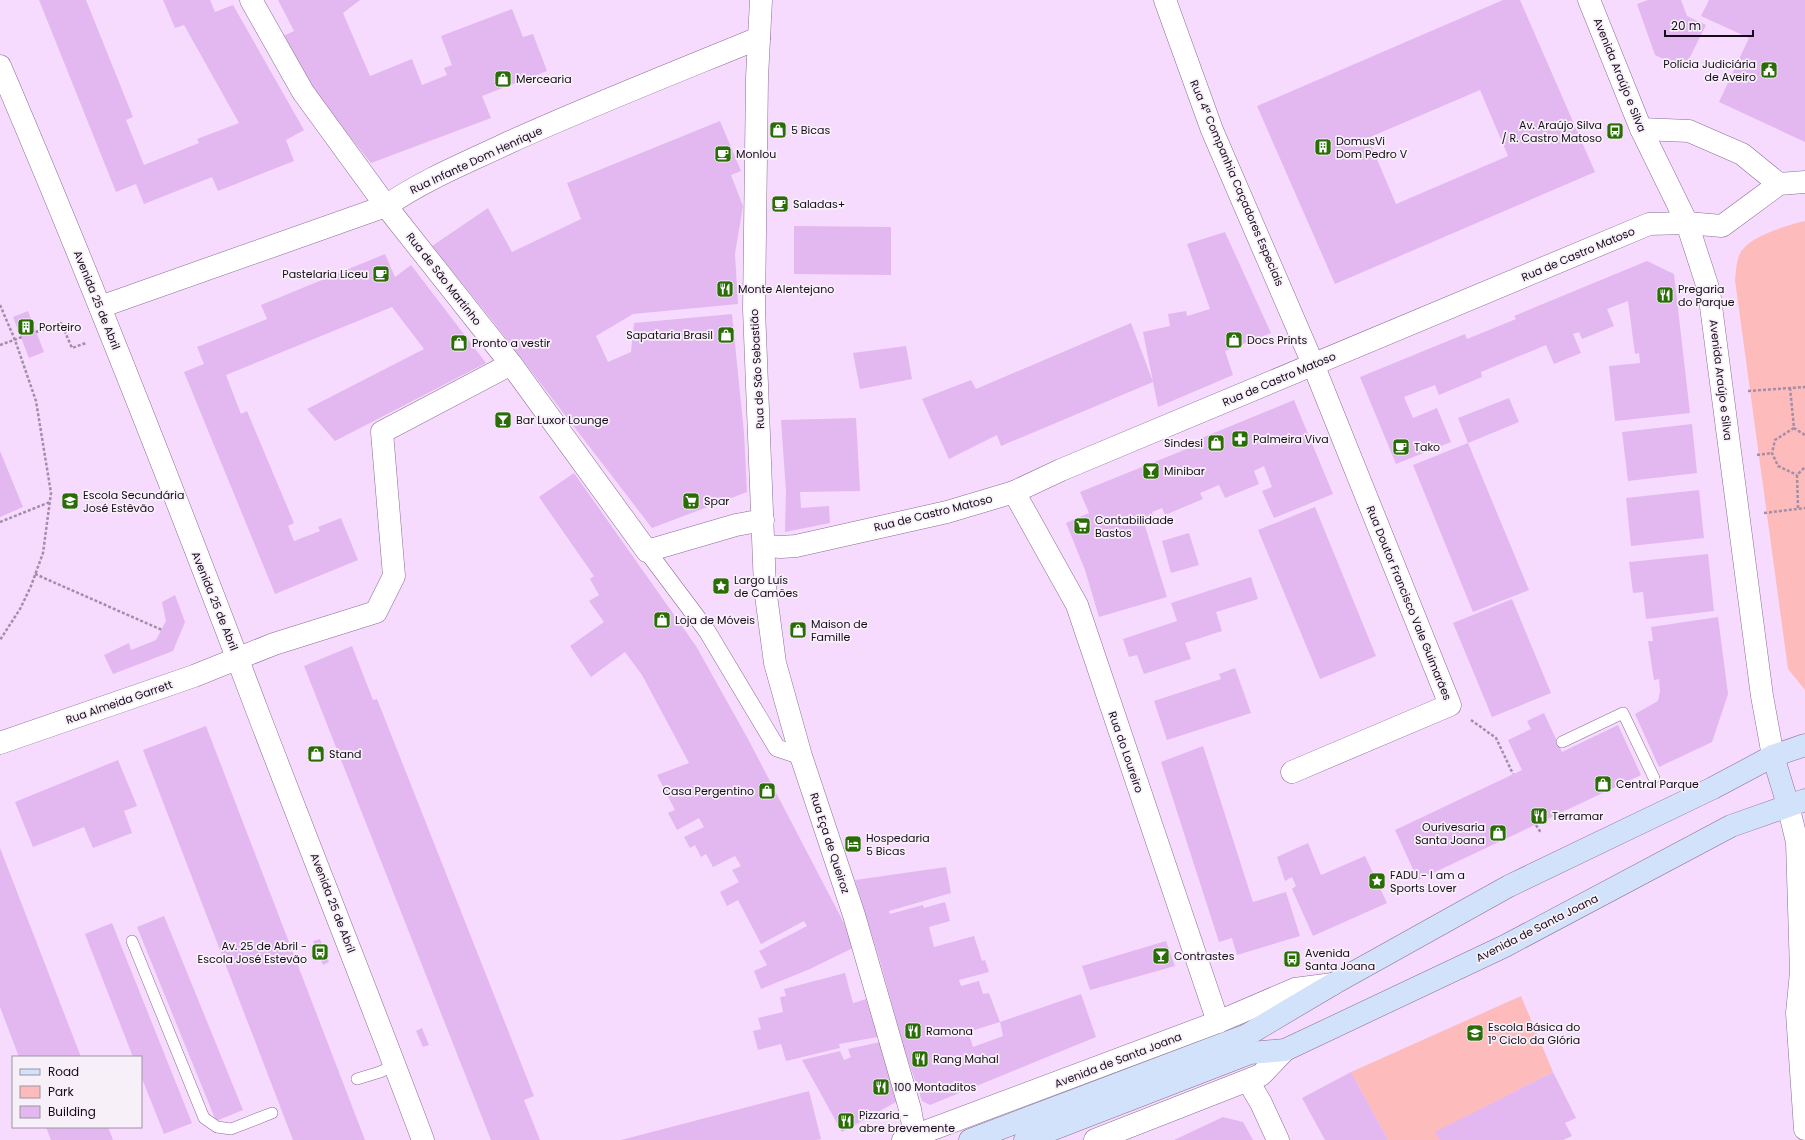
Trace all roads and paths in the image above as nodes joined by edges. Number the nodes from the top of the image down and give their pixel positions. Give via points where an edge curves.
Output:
1 (251, 0) edge
2 (761, 0) edge
3 (1165, 0) edge
4 (1589, 0) edge
5 (759, 38) junction
6 (0, 66) edge
7 (1641, 129) junction
8 (1805, 182) edge
9 (1779, 184) junction
10 (386, 206) junction
11 (1686, 223) junction
12 (0, 305) edge
13 (100, 307) junction
14 (36, 332) dead end
15 (22, 338) dead end
16 (15, 340) junction
17 (0, 345) edge
18 (72, 348) dead end
19 (511, 364) junction
20 (1313, 364) junction
21 (1805, 387) edge
22 (1790, 388) junction
23 (1745, 391) dead end
24 (1794, 428) junction
25 (1805, 435) edge
26 (1772, 453) junction
27 (1753, 455) dead end
28 (1805, 467) edge
29 (1797, 475) junction
30 (1014, 492) junction
31 (50, 502) junction
32 (1798, 508) junction
33 (1805, 508) edge
34 (1761, 513) dead end
35 (763, 520) junction
36 (0, 522) edge
37 (764, 546) junction
38 (647, 551) junction
39 (35, 574) junction
40 (162, 630) dead end
41 (0, 640) edge
42 (238, 658) junction
43 (1450, 705) junction
44 (1562, 742) dead end
45 (0, 743) edge
46 (1805, 746) edge
47 (801, 756) junction
48 (1773, 756) junction
49 (1292, 772) dead end
50 (1513, 774) dead end
51 (1654, 778) dead end
52 (1797, 803) edge
53 (1536, 825) dead end
54 (1541, 833) dead end
55 (132, 941) dead end
56 (1333, 984) junction
57 (1218, 1022) junction
58 (1285, 1050) junction
59 (395, 1065) junction
60 (357, 1079) dead end
61 (1248, 1081) junction
62 (272, 1113) dead end
63 (1805, 1129) edge
64 (911, 1139) edge
65 (423, 1140) edge
66 (970, 1140) edge
67 (1025, 1140) edge
68 (1095, 1140) edge
69 (1278, 1140) edge

1 - 10 street, Rua de São Martinho via 302,92
2 - 5 street, Rua de São Sebastião
3 - 20 street, Rua 4ª Companhia Caçadores Especiais via 1212,130
4 - 7 street, Avenida Araújo e Silva
5 - 10 street, Rua Infante Dom Henrique via 448,170
5 - 35 street, Rua de São Sebastião via 754,309
6 - 13 street, Avenida 25 de Abril
7 - 9 street via 1689,130 1742,154
7 - 11 street, Avenida Araújo e Silva
8 - 9 street
9 - 11 street, Rua de Castro Matoso via 1722,226
10 - 13 street, Rua Infante Dom Henrique
10 - 19 street, Rua de São Martinho
11 - 20 street, Rua de Castro Matoso via 1649,224
11 - 48 street, Avenida Araújo e Silva via 1709,291 1762,696
12 - 16 path
13 - 42 street, Avenida 25 de Abril
14 - 18 path via 62,323
15 - 16 path
16 - 17 path
16 - 31 path via 36,401 51,493
19 - 38 street, Rua de São Martinho
19 - 42 street, Rua Almeida Garrett via 382,432 394,576 376,612
20 - 30 street, Rua de Castro Matoso via 1060,470
20 - 43 street, Rua Doutor Francisco Vale Guimarães
21 - 22 path
22 - 23 path
22 - 24 path
24 - 25 path
24 - 26 path via 1775,440
26 - 27 path
26 - 29 path via 1778,466
28 - 29 path
29 - 32 path
30 - 37 street, Rua de Castro Matoso via 947,512 796,546
30 - 57 street, Rua do Loureiro via 1077,605
31 - 36 path
31 - 39 path via 43,553
32 - 33 path
32 - 34 path
35 - 37 street, Rua de São Sebastião
35 - 38 street via 736,525
37 - 47 street, Rua Eça de Queiroz via 765,588 775,663
38 - 47 street via 707,631 777,748
39 - 40 path
39 - 41 path via 20,609
42 - 45 street, Rua Almeida Garrett via 194,676
42 - 59 street, Avenida 25 de Abril
43 - 49 street, Rua Doutor Francisco Vale Guimarães
43 - 50 path via 1496,738
44 - 51 lane via 1623,713
46 - 48 main road, Avenida de Santa Joana
47 - 64 street, Rua Eça de Queiroz via 856,923 910,1109
48 - 52 main road
48 - 56 main road, Avenida de Santa Joana via 1713,788 1509,886
52 - 58 main road, Avenida de Santa Joana via 1731,826 1505,946
52 - 63 street via 1801,972 1797,1013
53 - 54 path
55 - 62 lane via 204,1118 217,1127 231,1129
56 - 57 street, Avenida de Santa Joana via 1295,989
56 - 66 main road, Avenida de Santa Joana via 1247,1035
57 - 64 street, Avenida de Santa Joana
58 - 61 street, Avenida de Santa Joana via 1261,1075
58 - 67 main road, Avenida de Santa Joana via 1250,1053
59 - 60 lane
59 - 65 street, Avenida 25 de Abril
61 - 68 street, Avenida de Santa Joana
61 - 69 street

